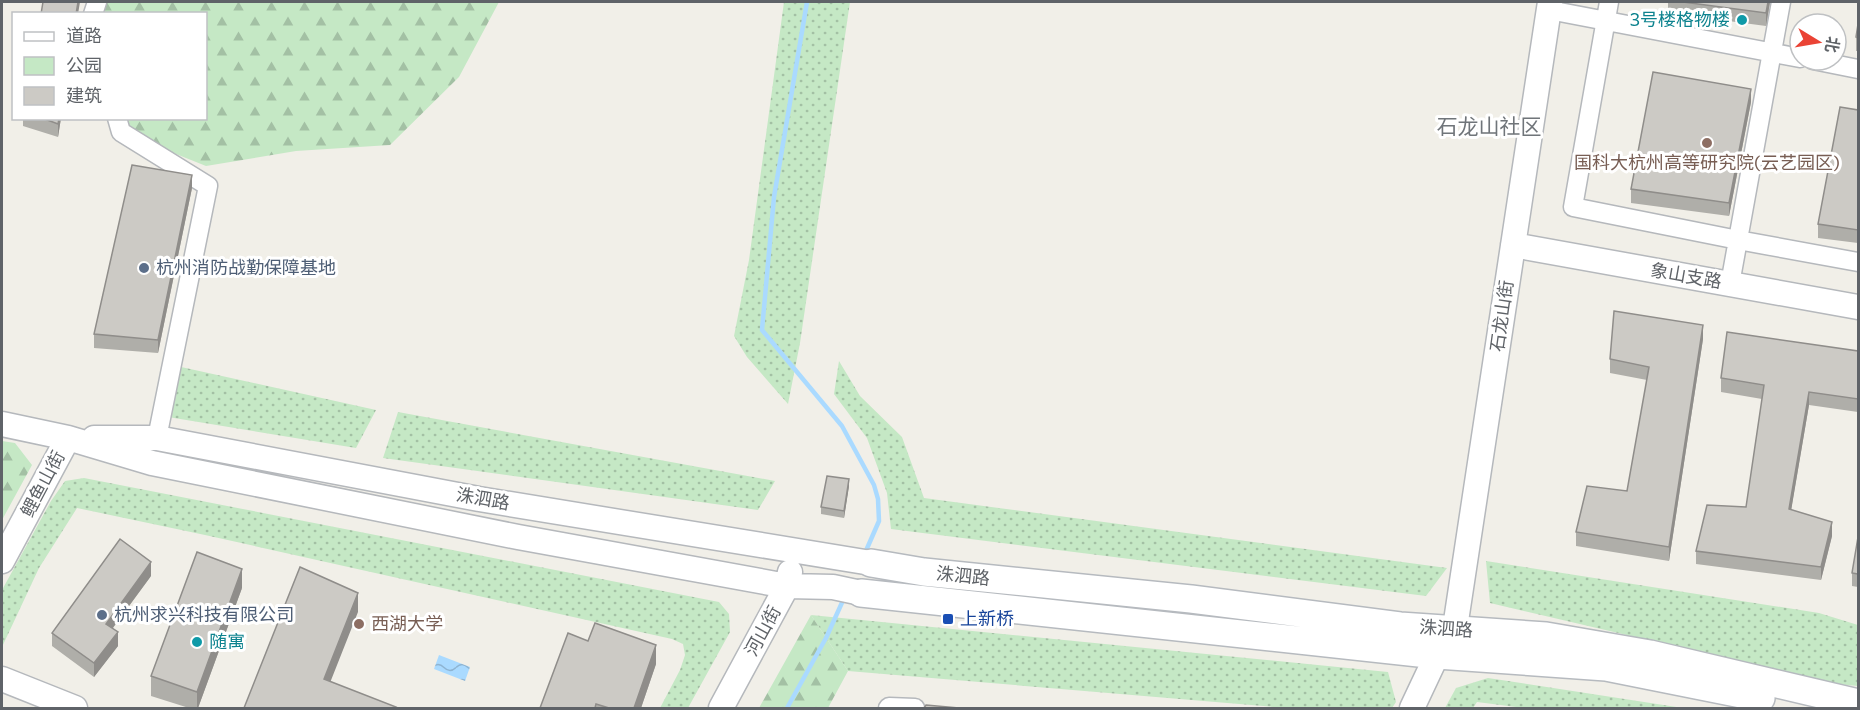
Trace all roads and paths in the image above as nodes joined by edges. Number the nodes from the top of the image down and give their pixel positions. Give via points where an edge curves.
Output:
1 (1610, 2) edge
2 (1781, 2) edge
3 (1549, 6) edge
4 (1606, 21) junction
5 (1772, 52) junction
6 (1788, 55) edge
7 (118, 120) edge
8 (1738, 240) junction
9 (1513, 245) junction
10 (1858, 262) edge
11 (1730, 284) junction
12 (1858, 307) edge
13 (2, 424) edge
14 (68, 438) junction
15 (158, 438) junction
16 (794, 550) junction
17 (854, 560) joint
18 (2, 561) edge
19 (788, 586) junction
20 (861, 592) joint
21 (1452, 629) junction
22 (1437, 655) junction
23 (2, 679) edge
24 (1858, 703) edge
25 (75, 708) edge
26 (721, 708) edge
27 (888, 708) edge
28 (915, 708) edge
29 (1412, 708) edge
30 (1815, 708) edge

1 - 4 street
2 - 5 street
3 - 4 street
3 - 9 street, 石龙山街
4 - 5 street
4 - 8 street via 1574,207
5 - 6 street
5 - 8 street
7 - 15 street via 121,132 208,186
8 - 10 street
8 - 11 street
9 - 11 street, 象山支路
9 - 21 street, 石龙山街 via 1467,556
11 - 12 street, 象山支路
13 - 14 street, 洙泗路
14 - 15 street, 洙泗路
14 - 18 street, 鲤鱼山街
14 - 19 street, 洙泗路 via 164,465 518,537
15 - 16 street, 洙泗路 via 479,499
16 - 17 street, 洙泗路
16 - 19 street, 河山街
17 - 21 main road, 洙泗路 via 924,572
19 - 20 street, 洙泗路
19 - 26 street, 河山街
20 - 22 main road, 洙泗路
21 - 22 street, 石龙山街
21 - 24 main road, 洙泗路 via 1546,636 1650,654
22 - 29 street
22 - 30 main road, 洙泗路 via 1606,667
23 - 25 street
27 - 28 street

